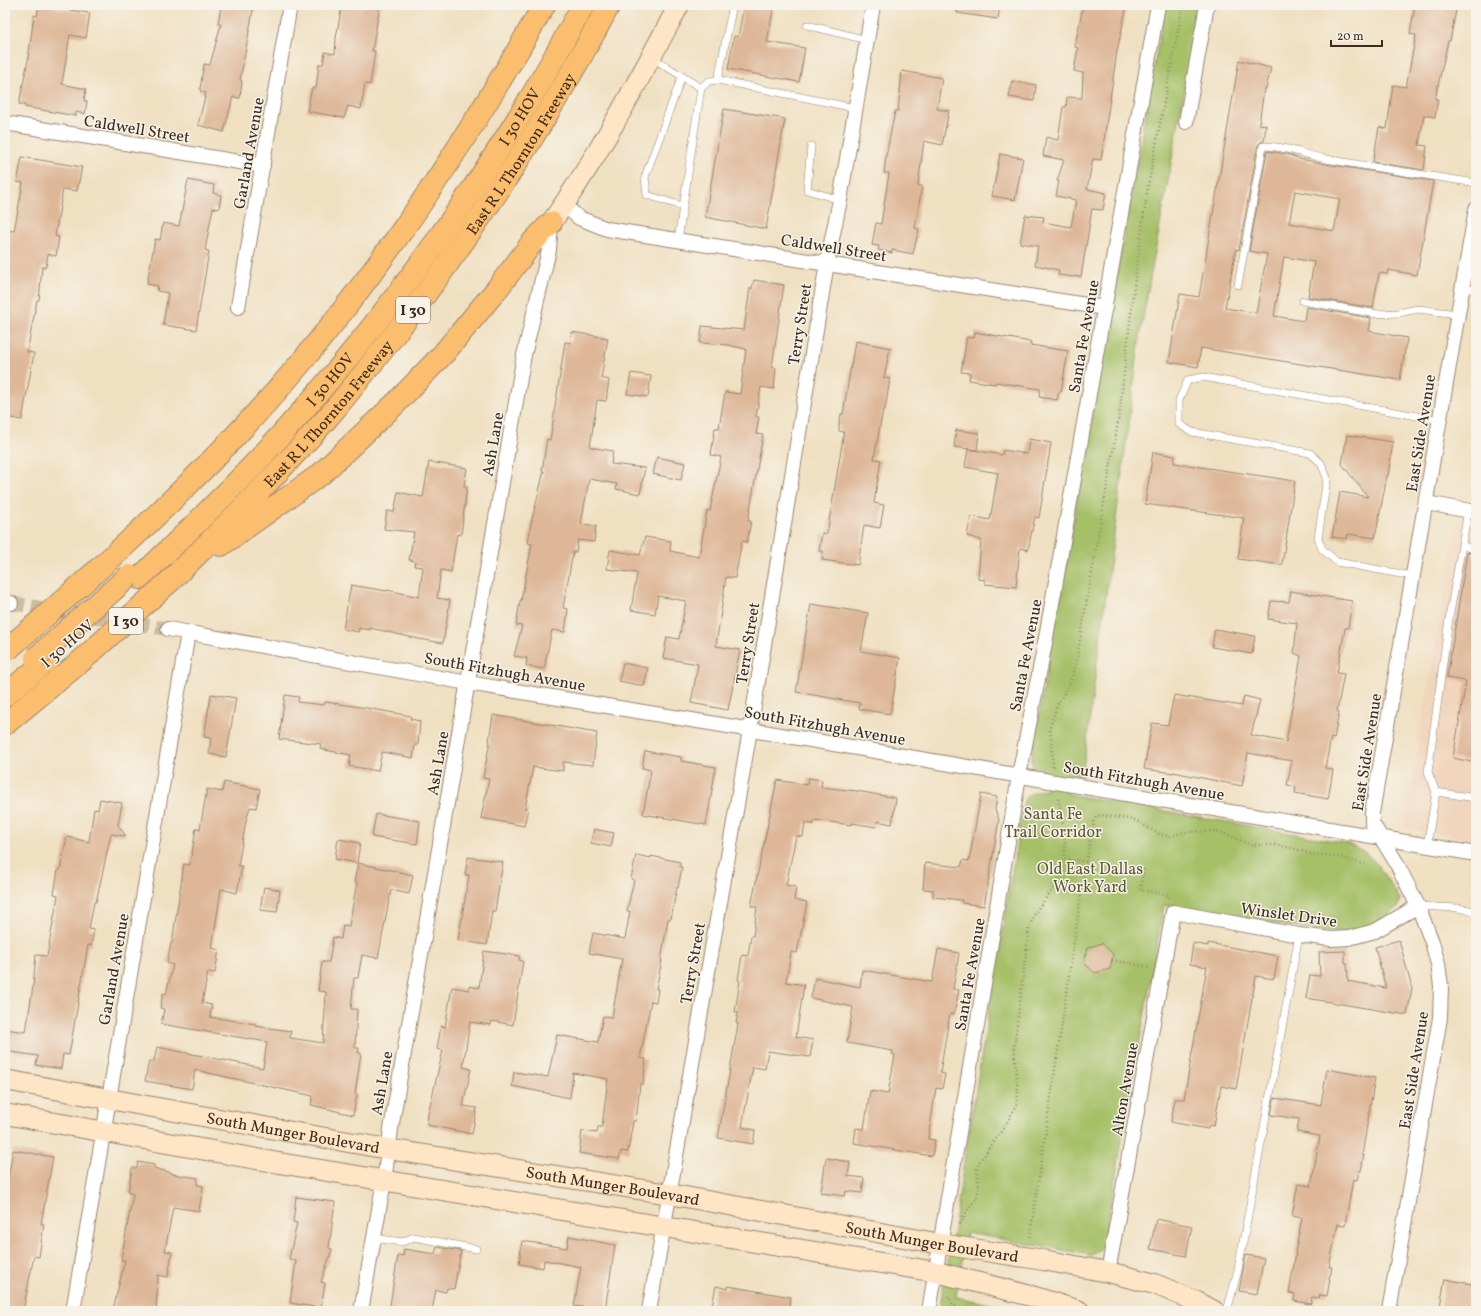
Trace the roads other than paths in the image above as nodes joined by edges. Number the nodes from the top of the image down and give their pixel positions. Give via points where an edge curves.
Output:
1 (290, 5) edge
2 (544, 5) edge
3 (572, 5) edge
4 (583, 5) edge
5 (609, 5) edge
6 (679, 5) edge
7 (873, 5) edge
8 (1158, 5) edge
9 (1207, 5) edge
10 (732, 9) dead end
11 (807, 25) dead end
12 (867, 40) junction
13 (651, 57) junction
14 (682, 76) junction
15 (718, 80) junction
16 (701, 88) junction
17 (855, 108) junction
18 (1186, 122) dead end
19 (5, 123) edge
20 (811, 146) dead end
21 (263, 166) junction
22 (1476, 183) edge
23 (840, 200) junction
24 (564, 205) junction
25 (682, 206) junction
26 (1476, 209) edge
27 (551, 223) junction
28 (678, 240) junction
29 (827, 263) junction
30 (1238, 285) dead end
31 (1469, 289) edge
32 (1303, 301) dead end
33 (238, 307) dead end
34 (1105, 308) junction
35 (1457, 314) junction
36 (1439, 420) junction
37 (1426, 503) junction
38 (1472, 511) edge
39 (1462, 546) junction
40 (1476, 549) edge
41 (1412, 576) junction
42 (134, 577) junction
43 (172, 580) junction
44 (168, 629) tunnel mouth
45 (188, 633) junction
46 (6, 650) edge
47 (42, 659) junction
48 (5, 683) edge
49 (468, 683) junction
50 (5, 695) edge
51 (5, 724) edge
52 (750, 730) junction
53 (1019, 776) junction
54 (1436, 792) junction
55 (1476, 798) edge
56 (1380, 838) junction
57 (1427, 846) junction
58 (1476, 854) edge
59 (1418, 906) junction
60 (1476, 911) edge
61 (1173, 912) joint
62 (1299, 935) junction
63 (5, 1080) edge
64 (108, 1099) junction
65 (5, 1114) edge
66 (103, 1132) junction
67 (388, 1148) junction
68 (384, 1181) junction
69 (669, 1194) junction
70 (664, 1226) junction
71 (374, 1238) junction
72 (941, 1244) junction
73 (476, 1249) dead end
74 (936, 1272) junction
75 (1108, 1272) junction
76 (73, 1311) edge
77 (361, 1311) edge
78 (649, 1311) edge
79 (929, 1311) edge
80 (1079, 1311) edge
81 (1214, 1311) edge
82 (1227, 1311) edge
83 (1389, 1311) edge

1 - 21 street, Garland Avenue
2 - 46 highway, bridge via 509,68 460,146 351,299 293,372 231,441 143,529
3 - 42 highway, I 30 HOV via 526,87 443,214 393,284 341,350 231,476
4 - 42 highway, I 30 HOV via 563,44 508,135 403,287 313,398 262,456 217,503
5 - 43 highway, East R L Thornton Freeway / I 30 via 549,111 498,191 398,330 281,469
6 - 13 main road
7 - 12 street, Terry Street
8 - 34 street, Santa Fe Avenue
9 - 18 street
10 - 15 lane
11 - 12 lane
12 - 17 street, Terry Street
13 - 14 lane
13 - 24 main road
14 - 16 lane
14 - 25 lane via 645,177 646,195
15 - 16 lane via 709,81
15 - 17 lane
16 - 25 lane
17 - 23 street, Terry Street
19 - 21 street, Caldwell Street
20 - 23 lane via 807,190
21 - 33 street, Garland Avenue
22 - 30 lane via 1263,146
23 - 29 street, Terry Street
24 - 27 main road
24 - 28 street, Caldwell Street via 579,218 607,229
25 - 28 lane
26 - 31 street, East Side Avenue
27 - 43 highway via 532,243 444,354 321,474
27 - 49 street, Ash Lane via 549,250 524,354
28 - 29 street, Caldwell Street
29 - 34 street, Caldwell Street
29 - 52 street, Terry Street
31 - 35 street, East Side Avenue
32 - 35 lane via 1377,314 1418,309
34 - 53 street, Santa Fe Avenue
35 - 36 street, East Side Avenue
36 - 37 street, East Side Avenue
36 - 41 lane via 1203,377 1188,380 1179,400 1179,424 1192,432 1310,454 1321,463 1328,478 1318,538 1322,549 1337,562
37 - 38 street
37 - 41 street, East Side Avenue
38 - 39 lane
39 - 40 lane
39 - 54 lane via 1428,772
41 - 56 street, East Side Avenue via 1372,813 1372,823
42 - 47 highway, I 30 HOV
43 - 51 highway, East R L Thornton Freeway / I 30, bridge via 80,662
44 - 45 street, South Fitzhugh Avenue
45 - 49 street, South Fitzhugh Avenue
45 - 64 street, Garland Avenue
47 - 48 highway, I 30 HOV
47 - 50 highway, I 30 HOV
49 - 52 street, South Fitzhugh Avenue
49 - 67 street, Ash Lane
52 - 53 street, South Fitzhugh Avenue
52 - 69 street, Terry Street
53 - 56 street, South Fitzhugh Avenue
53 - 72 street, Santa Fe Avenue
54 - 55 lane
54 - 57 lane
56 - 57 street, South Fitzhugh Avenue
56 - 59 street, East Side Avenue via 1396,862
57 - 58 street, South Fitzhugh Avenue
59 - 60 lane
59 - 62 street, Winslet Drive via 1375,930 1349,938 1331,939
59 - 83 street, East Side Avenue via 1438,964 1441,986 1440,1018
61 - 62 street, Winslet Drive
61 - 75 street, Alton Avenue
62 - 82 lane via 1238,1270
63 - 64 main road, South Munger Boulevard
64 - 66 street, Garland Avenue
64 - 67 main road, South Munger Boulevard
65 - 66 main road, South Munger Boulevard
66 - 68 main road, South Munger Boulevard
66 - 76 street, Garland Avenue
67 - 68 street, Ash Lane
67 - 69 main road, South Munger Boulevard
68 - 70 main road, South Munger Boulevard
68 - 71 street, Ash Lane
69 - 70 street, Terry Street
69 - 72 main road, South Munger Boulevard
70 - 74 main road, South Munger Boulevard
70 - 78 street, Terry Street
71 - 73 lane via 402,1242 414,1237
71 - 77 street, Ash Lane
72 - 74 street, Santa Fe Avenue
72 - 75 main road, South Munger Boulevard
74 - 79 street, Santa Fe Avenue
74 - 80 main road, South Munger Boulevard
75 - 81 main road, South Munger Boulevard via 1155,1284

